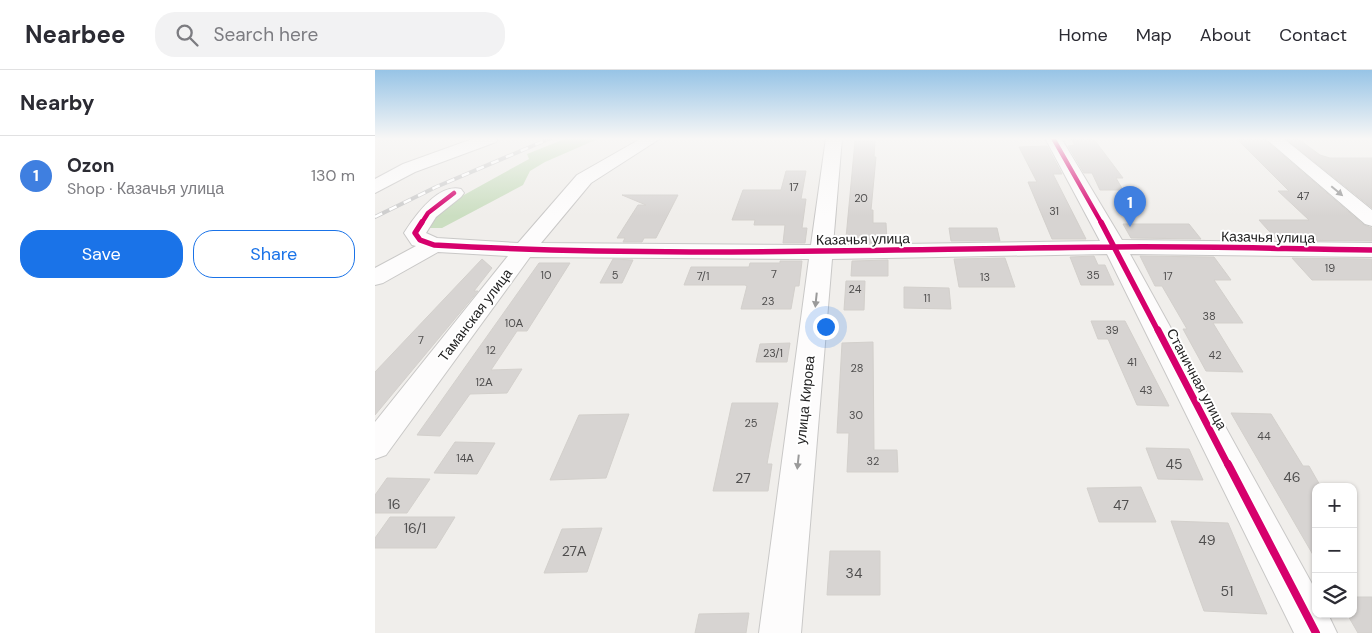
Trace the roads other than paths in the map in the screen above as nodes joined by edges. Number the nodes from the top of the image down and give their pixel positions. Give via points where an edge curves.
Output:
1 (419, 164) edge
2 (609, 164) edge
3 (831, 164) edge
4 (1068, 164) edge
5 (1305, 164) edge
6 (375, 187) edge
7 (454, 193) dead end
8 (1372, 220) edge
9 (434, 245) junction
10 (1114, 247) junction
11 (525, 250) junction
12 (1372, 250) edge
13 (821, 252) junction
14 (375, 278) edge
15 (375, 446) edge
16 (780, 633) edge
17 (1316, 633) edge

1 - 6 street
2 - 11 street, Таманская улица via 584,179
3 - 13 street, улица Кирова
4 - 10 street, Станичная улица
5 -> 8 street
7 - 9 street via 428,213 415,233 420,240
9 - 11 street, Казачья улица
9 - 14 street
10 - 12 street, Казачья улица
10 - 13 street, Казачья улица
10 - 17 street, Станичная улица
11 - 13 street, Казачья улица
11 - 15 street, Таманская улица
13 -> 16 street, улица Кирова

